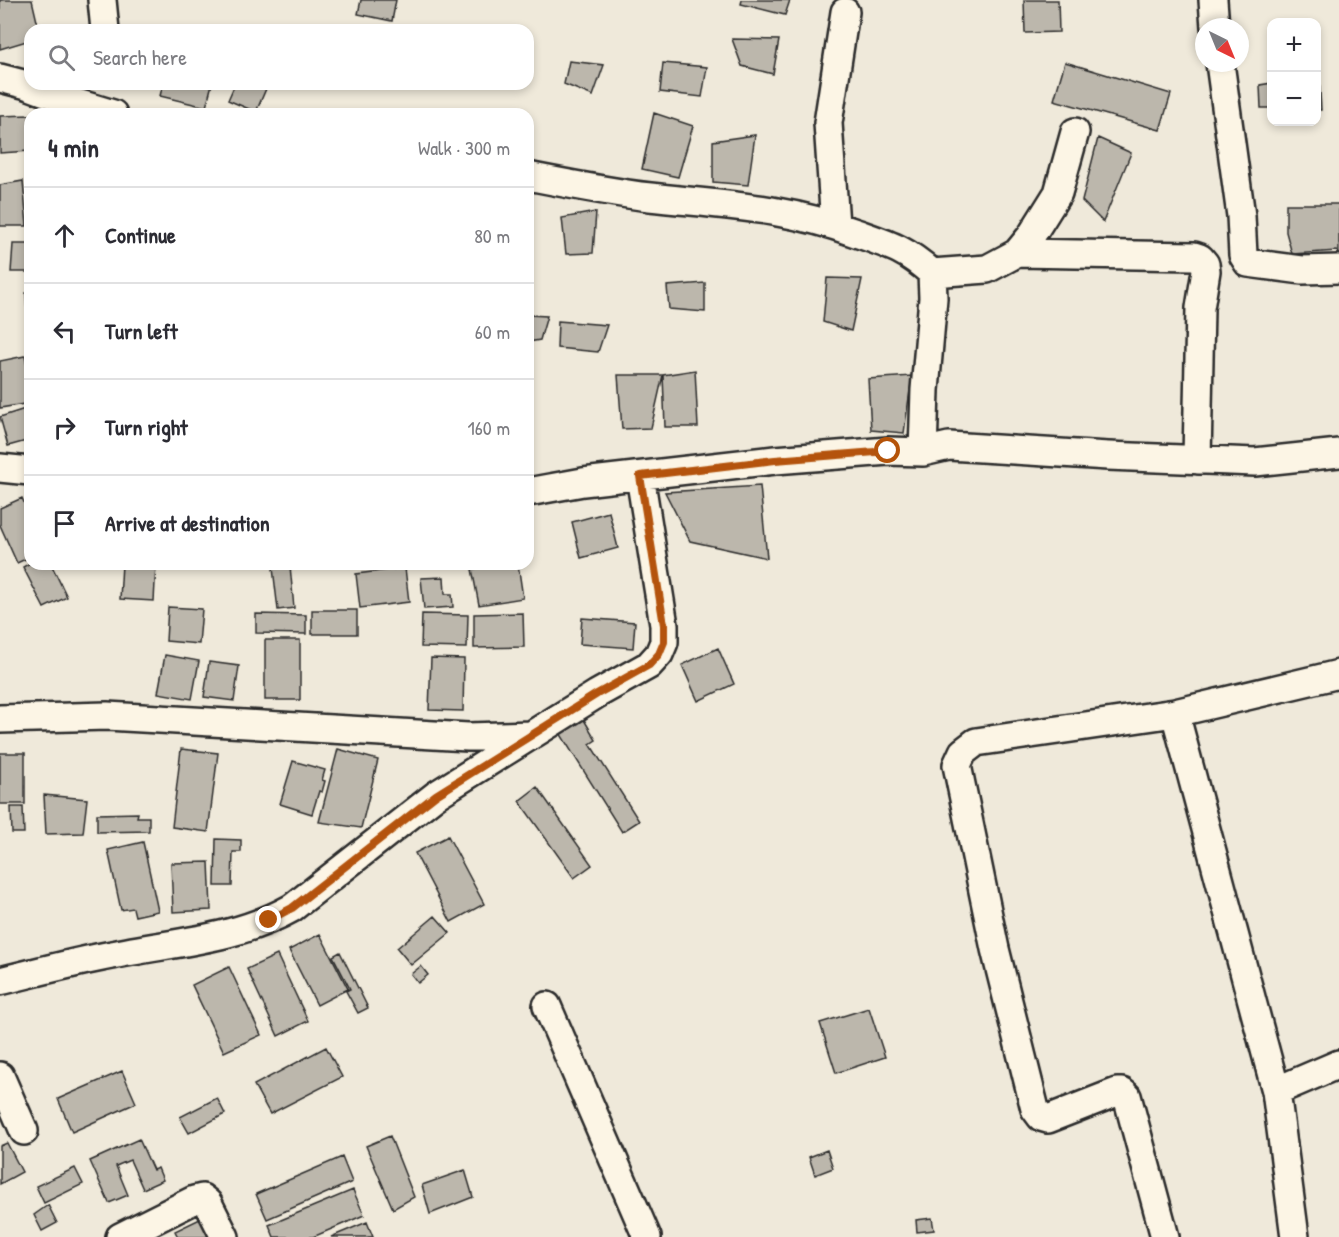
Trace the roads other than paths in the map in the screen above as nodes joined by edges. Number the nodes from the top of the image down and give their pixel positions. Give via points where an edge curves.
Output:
1 (102, 0) edge
2 (1213, 0) edge
3 (845, 12) dead end
4 (1214, 18) edge
5 (104, 24) edge
6 (1221, 72) edge
7 (0, 78) edge
8 (24, 83) edge
9 (43, 90) edge
10 (94, 108) edge
11 (1075, 132) dead end
12 (534, 177) edge
13 (835, 225) junction
14 (1017, 253) junction
15 (1339, 269) edge
16 (932, 273) junction
17 (923, 452) junction
18 (1339, 453) edge
19 (1197, 460) junction
20 (0, 468) edge
21 (24, 470) edge
22 (640, 476) junction
23 (534, 491) edge
24 (1339, 674) edge
25 (1175, 713) junction
26 (0, 719) edge
27 (532, 735) junction
28 (0, 981) edge
29 (548, 1006) dead end
30 (1339, 1064) edge
31 (0, 1076) edge
32 (1276, 1091) junction
33 (24, 1131) dead end
34 (120, 1237) edge
35 (225, 1237) edge
36 (647, 1237) edge
37 (1165, 1237) edge
38 (1296, 1237) edge

1 - 5 street
2 - 4 street
3 - 13 street via 828,123
6 - 15 street via 1245,260 1302,270
7 - 8 street
9 - 10 street
11 - 14 street via 1058,193
12 - 13 street via 612,192 766,208
13 - 16 street via 898,247
14 - 16 street via 987,269
14 - 19 street via 1200,258 1206,271 1200,308
16 - 17 street
17 - 19 street via 949,446
17 - 22 street via 775,460
18 - 19 street via 1255,462
20 - 21 street
22 - 23 street
22 - 27 street via 664,625 659,654 649,665
24 - 25 street
25 - 32 street
25 - 37 street via 976,742 963,752 957,765 1035,1109 1048,1119 1117,1092 1127,1096
26 - 27 street via 107,716 468,737
27 - 28 street via 436,795 292,908 269,920 241,931 112,954
29 - 36 street
30 - 32 street
31 - 33 street
32 - 38 street
34 - 35 street via 202,1198

